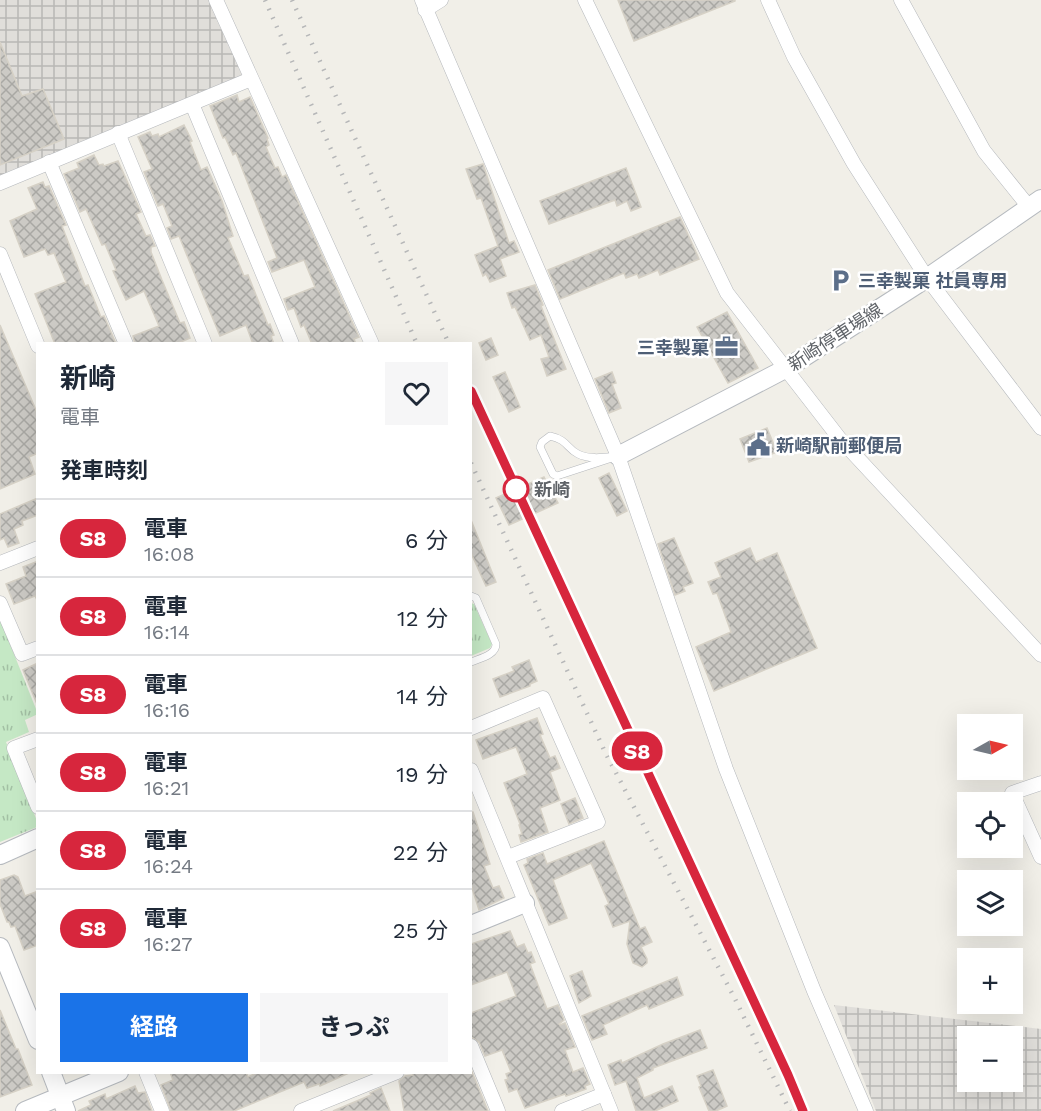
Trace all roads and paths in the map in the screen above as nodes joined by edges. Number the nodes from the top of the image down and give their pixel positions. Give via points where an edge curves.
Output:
1 (216, 0) edge
2 (441, 0) edge
3 (585, 0) edge
4 (768, 0) edge
5 (901, 0) edge
6 (423, 5) edge
7 (251, 80) junction
8 (192, 104) junction
9 (118, 133) junction
10 (49, 162) junction
11 (0, 183) edge
12 (1035, 203) edge
13 (0, 254) edge
14 (927, 278) junction
15 (36, 342) edge
16 (125, 342) edge
17 (204, 342) edge
18 (291, 342) edge
19 (371, 342) edge
20 (787, 368) junction
21 (1041, 428) edge
22 (618, 456) junction
23 (36, 549) edge
24 (0, 563) edge
25 (472, 596) edge
26 (0, 603) edge
27 (36, 649) edge
28 (1041, 655) edge
29 (472, 662) edge
30 (472, 728) edge
31 (36, 740) edge
32 (472, 772) edge
33 (1041, 783) edge
34 (36, 802) edge
35 (36, 839) edge
36 (0, 855) edge
37 (508, 857) junction
38 (1041, 857) edge
39 (525, 903) junction
40 (472, 925) edge
41 (0, 947) edge
42 (36, 1035) edge
43 (472, 1048) edge
44 (52, 1074) edge
45 (116, 1074) edge
46 (147, 1074) edge
47 (392, 1074) edge
48 (604, 1094) junction
49 (63, 1104) edge
50 (25, 1111) edge
51 (162, 1111) edge
52 (301, 1111) edge
53 (498, 1111) edge
54 (562, 1111) edge
55 (610, 1111) edge
56 (866, 1111) edge

1 - 7 street
2 - 6 street
3 - 20 street via 727,293
4 - 14 street via 794,57 854,164
5 - 12 street via 984,151
6 - 22 street
7 - 8 street
7 - 19 street
8 - 9 street
8 - 18 street
9 - 10 street
9 - 17 street
10 - 11 street
10 - 16 street
12 - 14 main road, 新崎停車場線
13 - 15 street
14 - 20 main road, 新崎停車場線
14 - 21 street
20 - 22 main road, 新崎停車場線
20 - 28 street via 840,439
22 - 22 lane via 557,476 540,447 550,436 562,438 578,454
22 - 56 street via 726,769 814,992
23 - 24 street
25 - 29 lane via 496,644 494,652
26 - 27 street via 22,654
30 - 37 street via 543,698 598,822
31 - 34 street via 14,748
32 - 37 street
33 - 38 street via 1012,793
35 - 36 main road
37 - 39 street
39 - 40 main road
39 - 48 street
41 - 42 main road
43 - 53 street
44 - 49 main road
45 - 49 main road
46 - 51 street
47 - 52 street
48 - 54 street
48 - 55 street
49 - 50 main road

